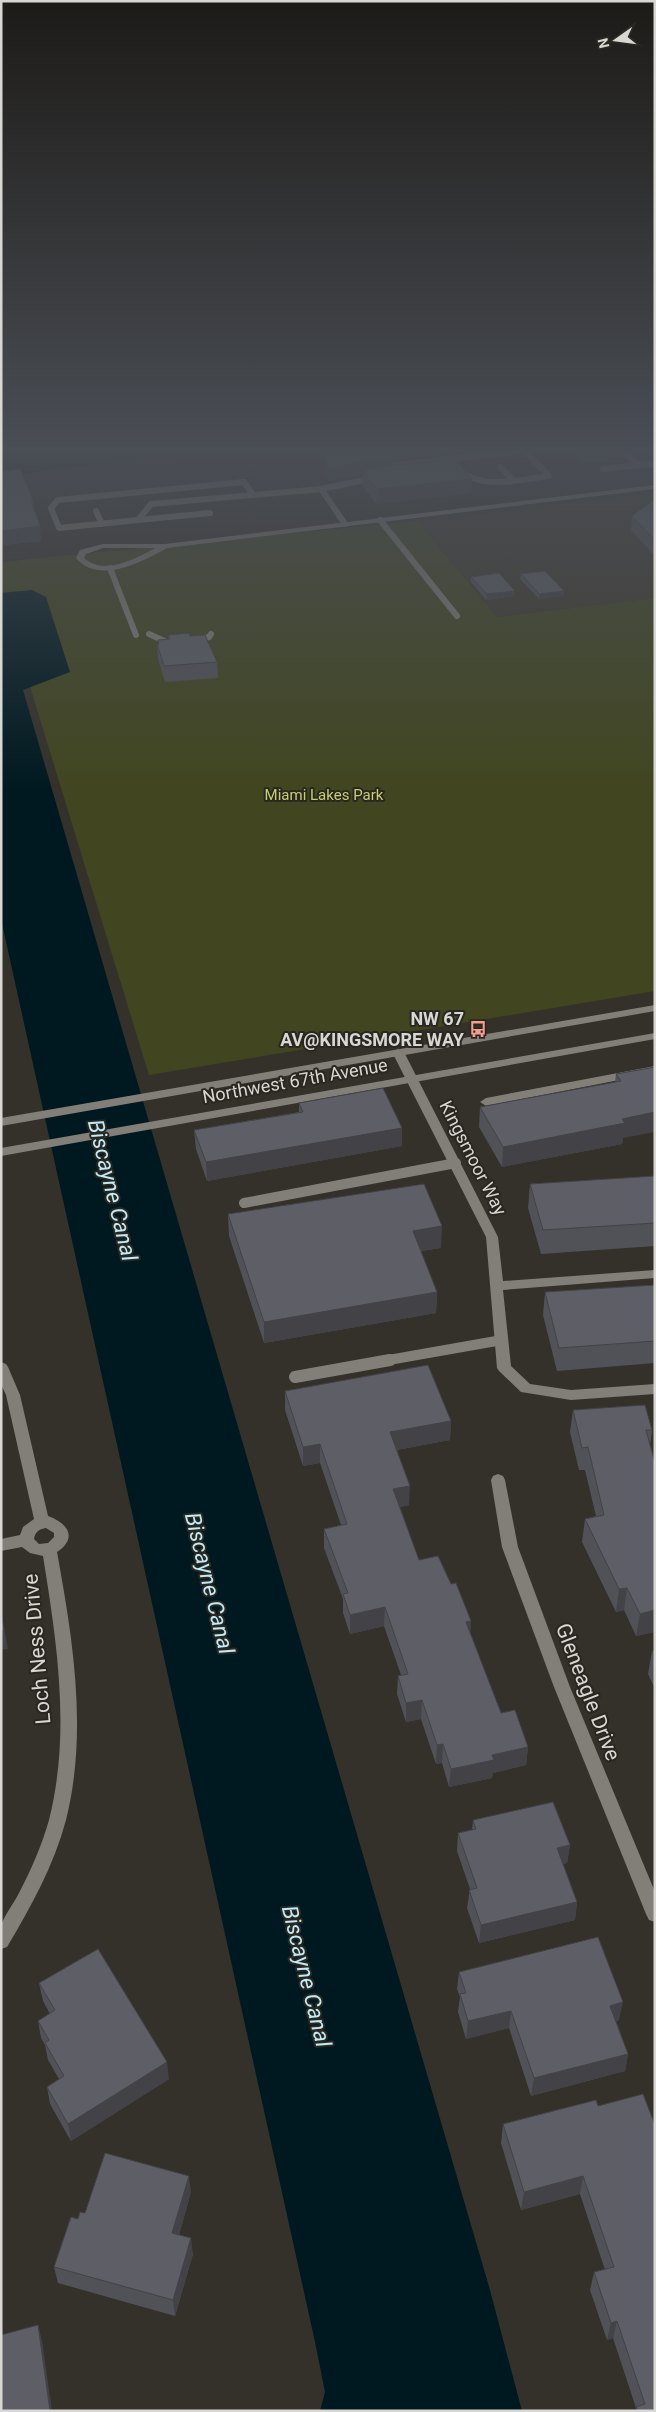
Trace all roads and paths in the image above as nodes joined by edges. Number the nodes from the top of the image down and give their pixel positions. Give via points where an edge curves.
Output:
1 (86, 564) edge
2 (127, 564) edge
3 (415, 564) edge
4 (110, 568) junction
5 (457, 616) dead end
6 (149, 634) dead end
7 (211, 634) dead end
8 (136, 635) dead end
9 (186, 642) edge
10 (177, 643) edge
11 (655, 1008) edge
12 (655, 1036) edge
13 (398, 1052) junction
14 (655, 1069) edge
15 (411, 1079) junction
16 (486, 1102) dead end
17 (1, 1122) edge
18 (1, 1152) edge
19 (456, 1163) junction
20 (244, 1203) dead end
21 (655, 1274) edge
22 (497, 1286) junction
23 (502, 1340) junction
24 (1, 1367) edge
25 (295, 1377) dead end
26 (655, 1389) edge
27 (498, 1480) dead end
28 (42, 1522) junction
29 (26, 1540) junction
30 (1, 1545) edge
31 (49, 1549) junction
32 (655, 1914) edge
33 (1, 1941) edge

1 - 4 street
2 - 4 street
3 - 5 lane
4 - 8 lane
6 - 10 lane via 168,644
7 - 9 lane via 202,640
11 - 13 street, Northwest 67th Avenue
12 - 15 street, Northwest 67th Avenue
13 - 15 street, Kingsmoor Way
13 - 17 street, Northwest 67th Avenue
14 - 16 street
15 - 18 street, Northwest 67th Avenue
15 - 19 street, Kingsmoor Way
19 - 20 lane
19 - 22 street, Kingsmoor Way via 492,1237
21 - 22 street
22 - 23 street, Kingsmoor Way
23 - 25 lane
23 - 26 street, Kingsmoor Way via 504,1368 526,1388 571,1395
24 - 28 street via 13,1395
27 - 32 street, Gleneagle Drive via 510,1547 562,1687
28 - 29 street via 28,1531
28 - 31 street via 53,1523 61,1530 61,1539
29 - 30 street
29 - 31 street via 37,1550
31 - 33 street, Loch Ness Drive via 61,1614 68,1691 68,1744 61,1800 45,1856

